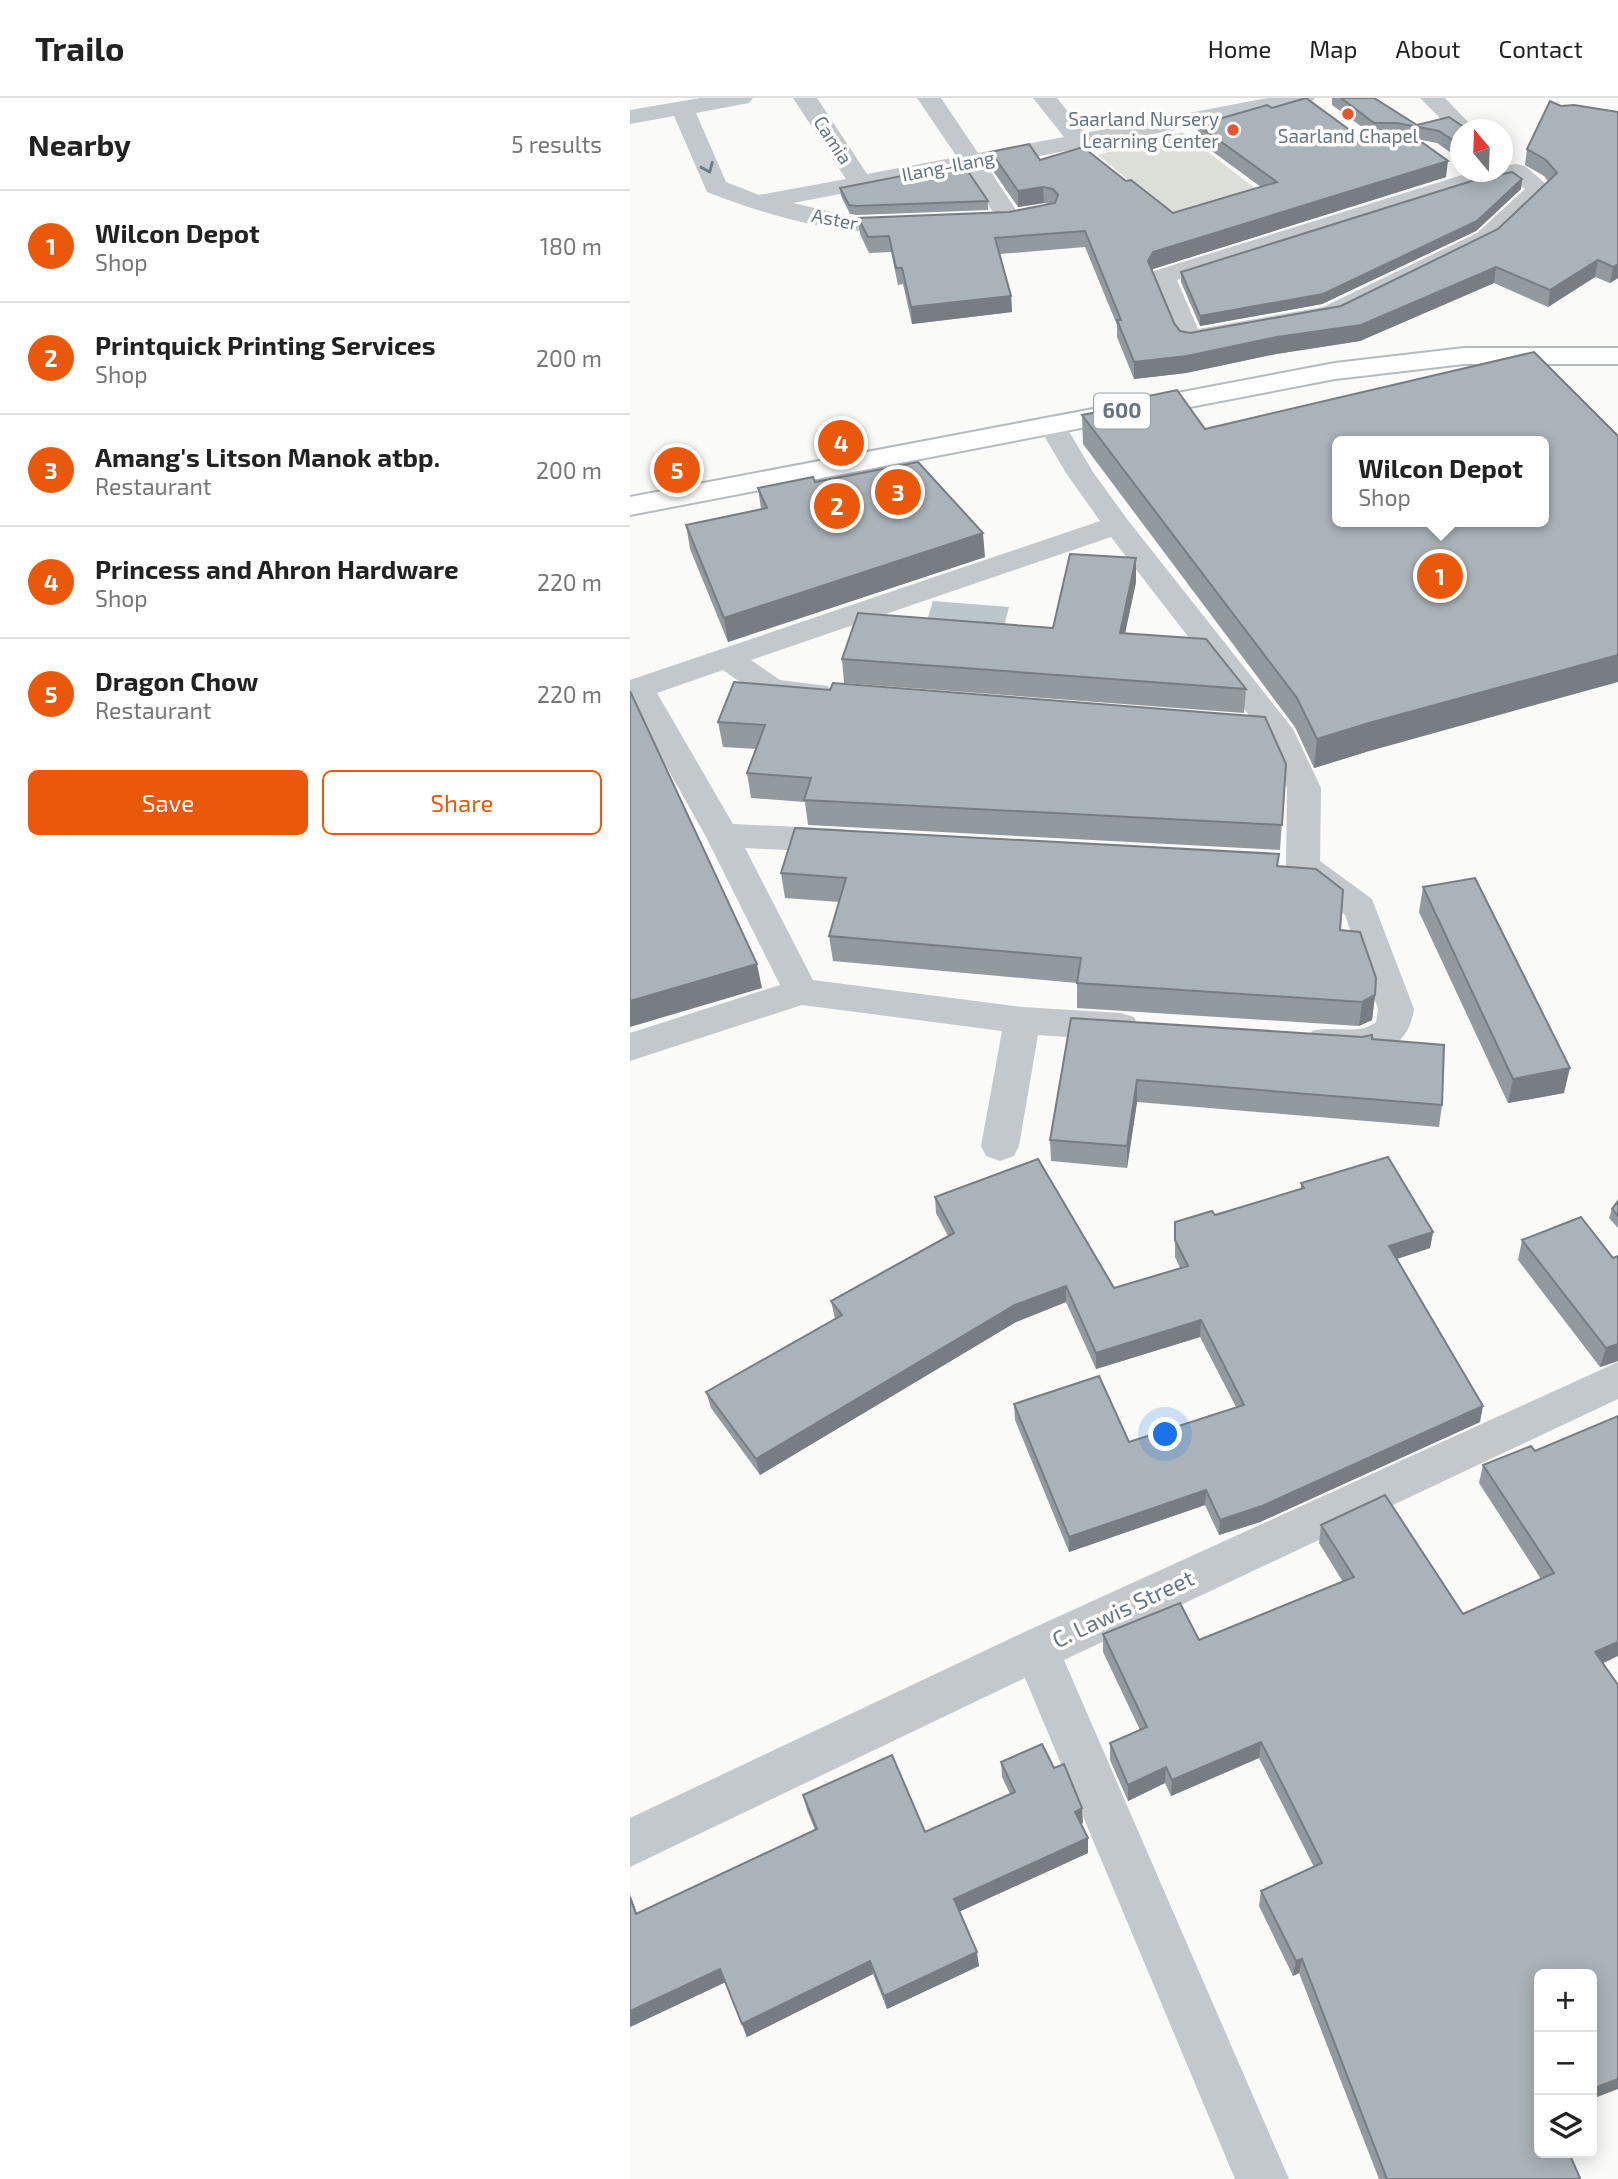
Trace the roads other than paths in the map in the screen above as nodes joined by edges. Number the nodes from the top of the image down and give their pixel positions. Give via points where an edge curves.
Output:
1 (741, 98) edge
2 (805, 98) edge
3 (929, 98) edge
4 (1045, 98) edge
5 (1184, 98) edge
6 (1303, 98) edge
7 (1432, 98) edge
8 (682, 108) junction
9 (1324, 114) edge
10 (630, 117) edge
11 (1202, 118) junction
12 (1454, 119) edge
13 (1079, 141) junction
14 (971, 162) junction
15 (1471, 180) joint
16 (861, 183) junction
17 (757, 203) junction
18 (982, 220) edge
19 (927, 222) edge
20 (1618, 356) edge
21 (1051, 424) junction
22 (630, 506) edge
23 (1116, 525) junction
24 (725, 657) junction
25 (634, 690) edge
26 (841, 695) edge
27 (1236, 726) edge
28 (1277, 729) junction
29 (722, 835) junction
30 (874, 843) edge
31 (801, 992) junction
32 (1022, 1020) junction
33 (1157, 1029) edge
34 (1292, 1039) edge
35 (630, 1047) edge
36 (1000, 1146) dead end
37 (1618, 1380) edge
38 (1036, 1649) junction
39 (630, 1843) edge
40 (1262, 2179) edge

1 - 8 street
2 - 16 street, Camia
3 - 14 street
4 - 13 street
5 - 11 street
6 - 9 street
6 - 11 street, Ilang-Ilang
7 - 12 street
8 - 10 street
8 -> 17 street, Aster via 716,187
11 - 13 street, Ilang-Ilang
13 - 14 street, Ilang-Ilang
14 - 16 street, Ilang-Ilang
14 - 18 street via 1021,217
15 - 15 street via 1163,276 1189,339 1330,314 1486,238 1540,189 1516,171
16 - 17 street, Ilang-Ilang
17 - 19 street, Aster via 857,225
20 - 21 main road, 600 via 1464,356 1335,371
21 - 22 main road, 600
21 - 23 street
23 - 24 street
23 - 28 street
24 - 25 street
24 - 26 street via 772,690
25 - 29 street
27 - 28 street
28 - 34 street via 1304,788 1289,865 1360,908 1396,1009 1396,1022 1376,1040
29 - 30 street
29 - 31 street
31 - 32 street
31 - 35 street
32 - 33 street
32 - 36 street
37 - 38 street, C. Lawis Street
38 - 39 street, C. Lawis Street
38 - 40 street

